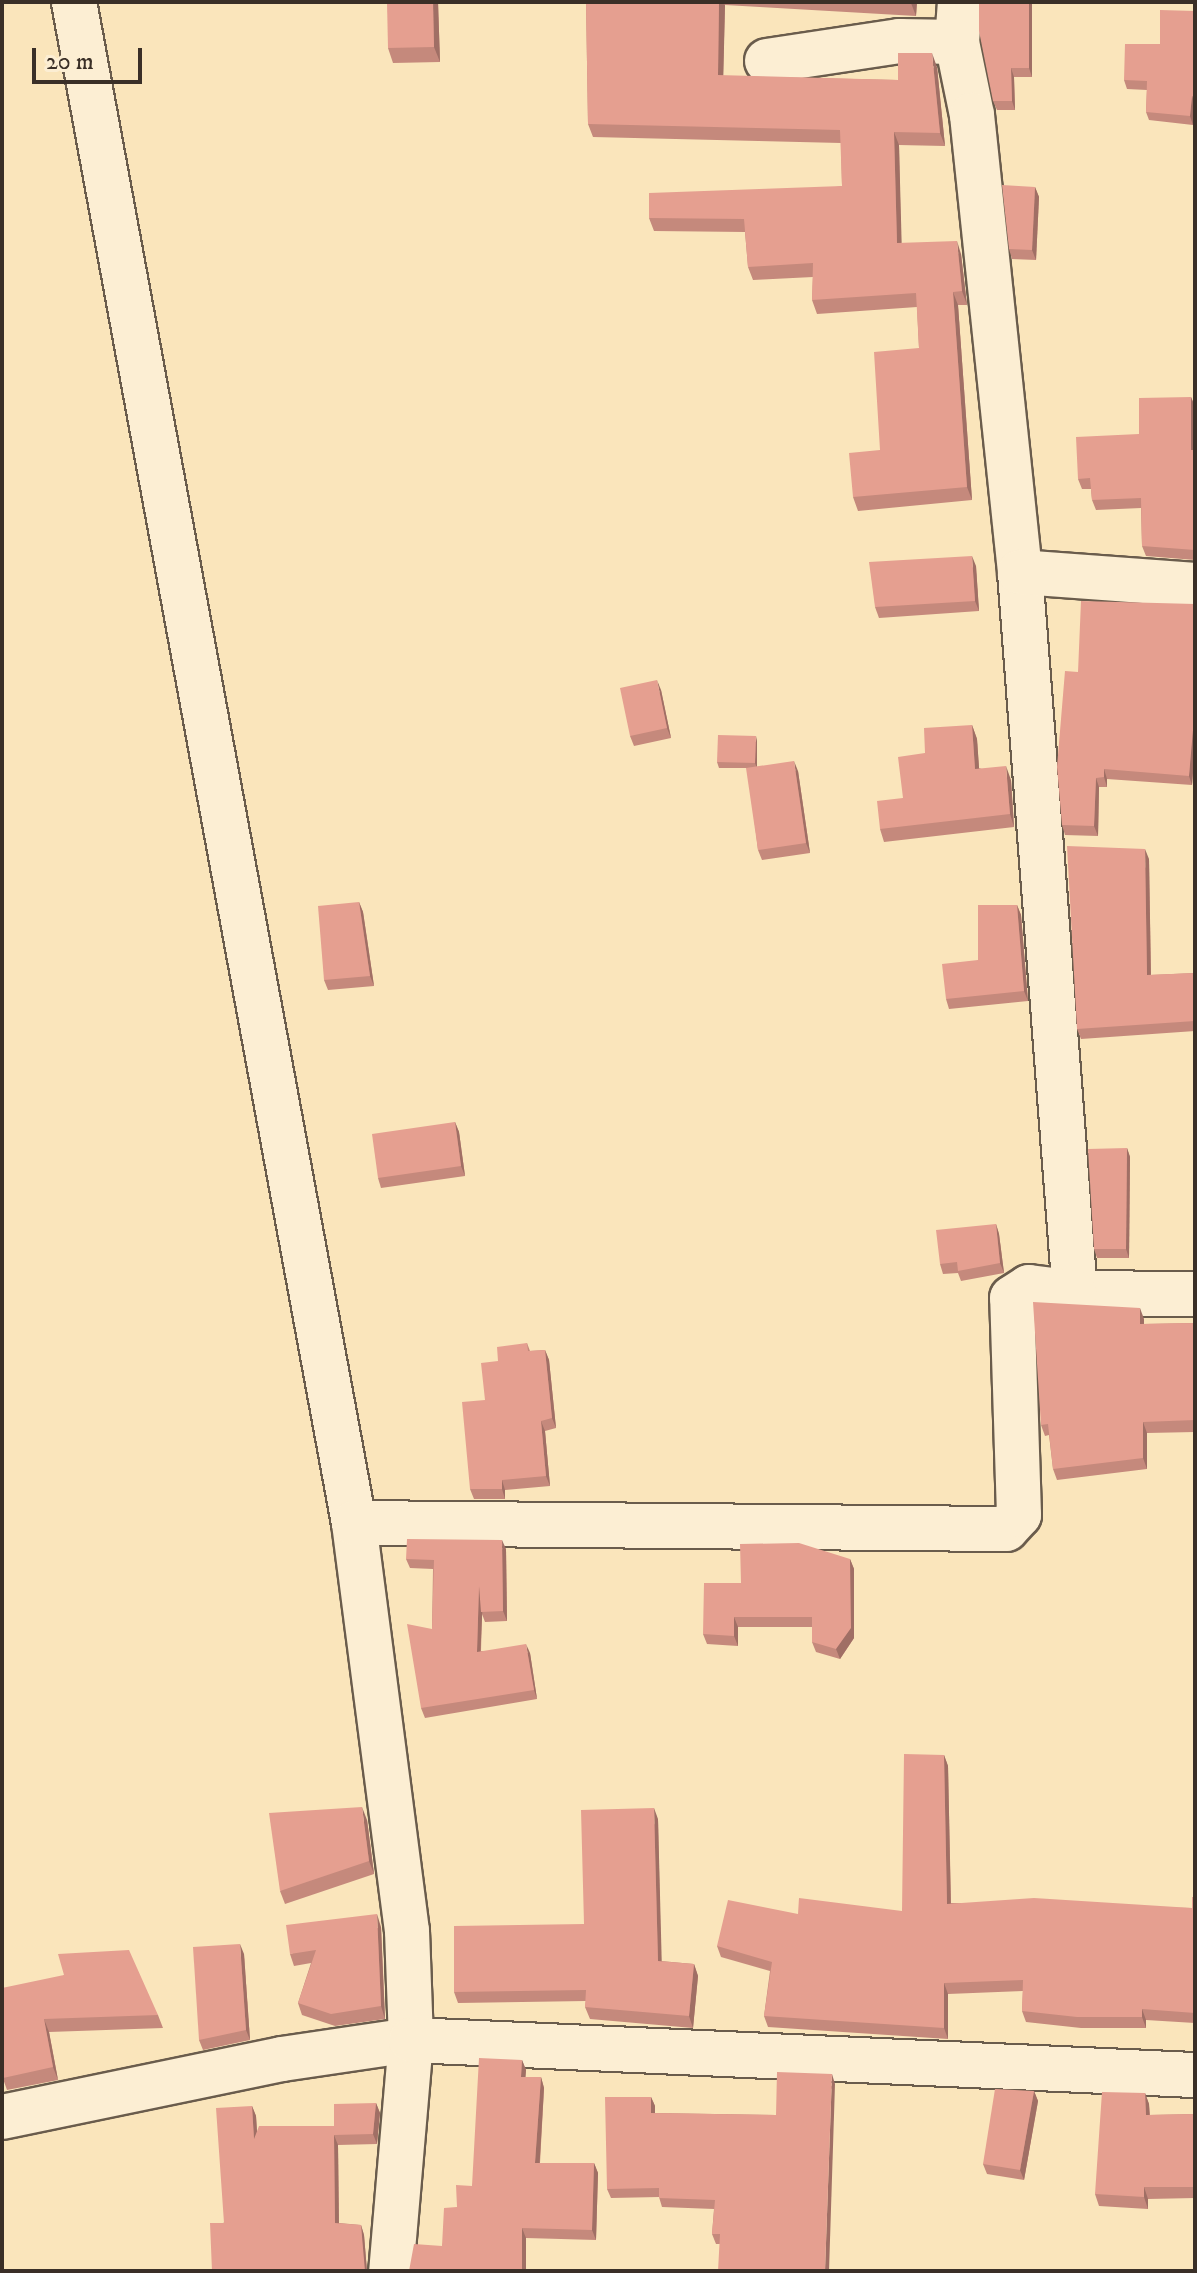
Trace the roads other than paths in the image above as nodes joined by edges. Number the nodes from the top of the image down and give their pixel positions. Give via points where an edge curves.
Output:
1 (74, 2) edge
2 (958, 22) edge
3 (767, 61) dead end
4 (1020, 572) junction
5 (1195, 585) edge
6 (1075, 1293) junction
7 (1195, 1294) edge
8 (354, 1523) junction
9 (411, 2040) junction
10 (1195, 2075) edge
11 (2, 2117) edge
12 (391, 2271) edge

1 - 8 street
2 - 3 street via 899,41
2 - 4 street
4 - 5 street
4 - 6 street
6 - 7 street
6 - 8 street via 1029,1287 1012,1298 1019,1515 1006,1529
8 - 9 street via 407,1931
9 - 10 street
9 - 11 street
9 - 12 street

